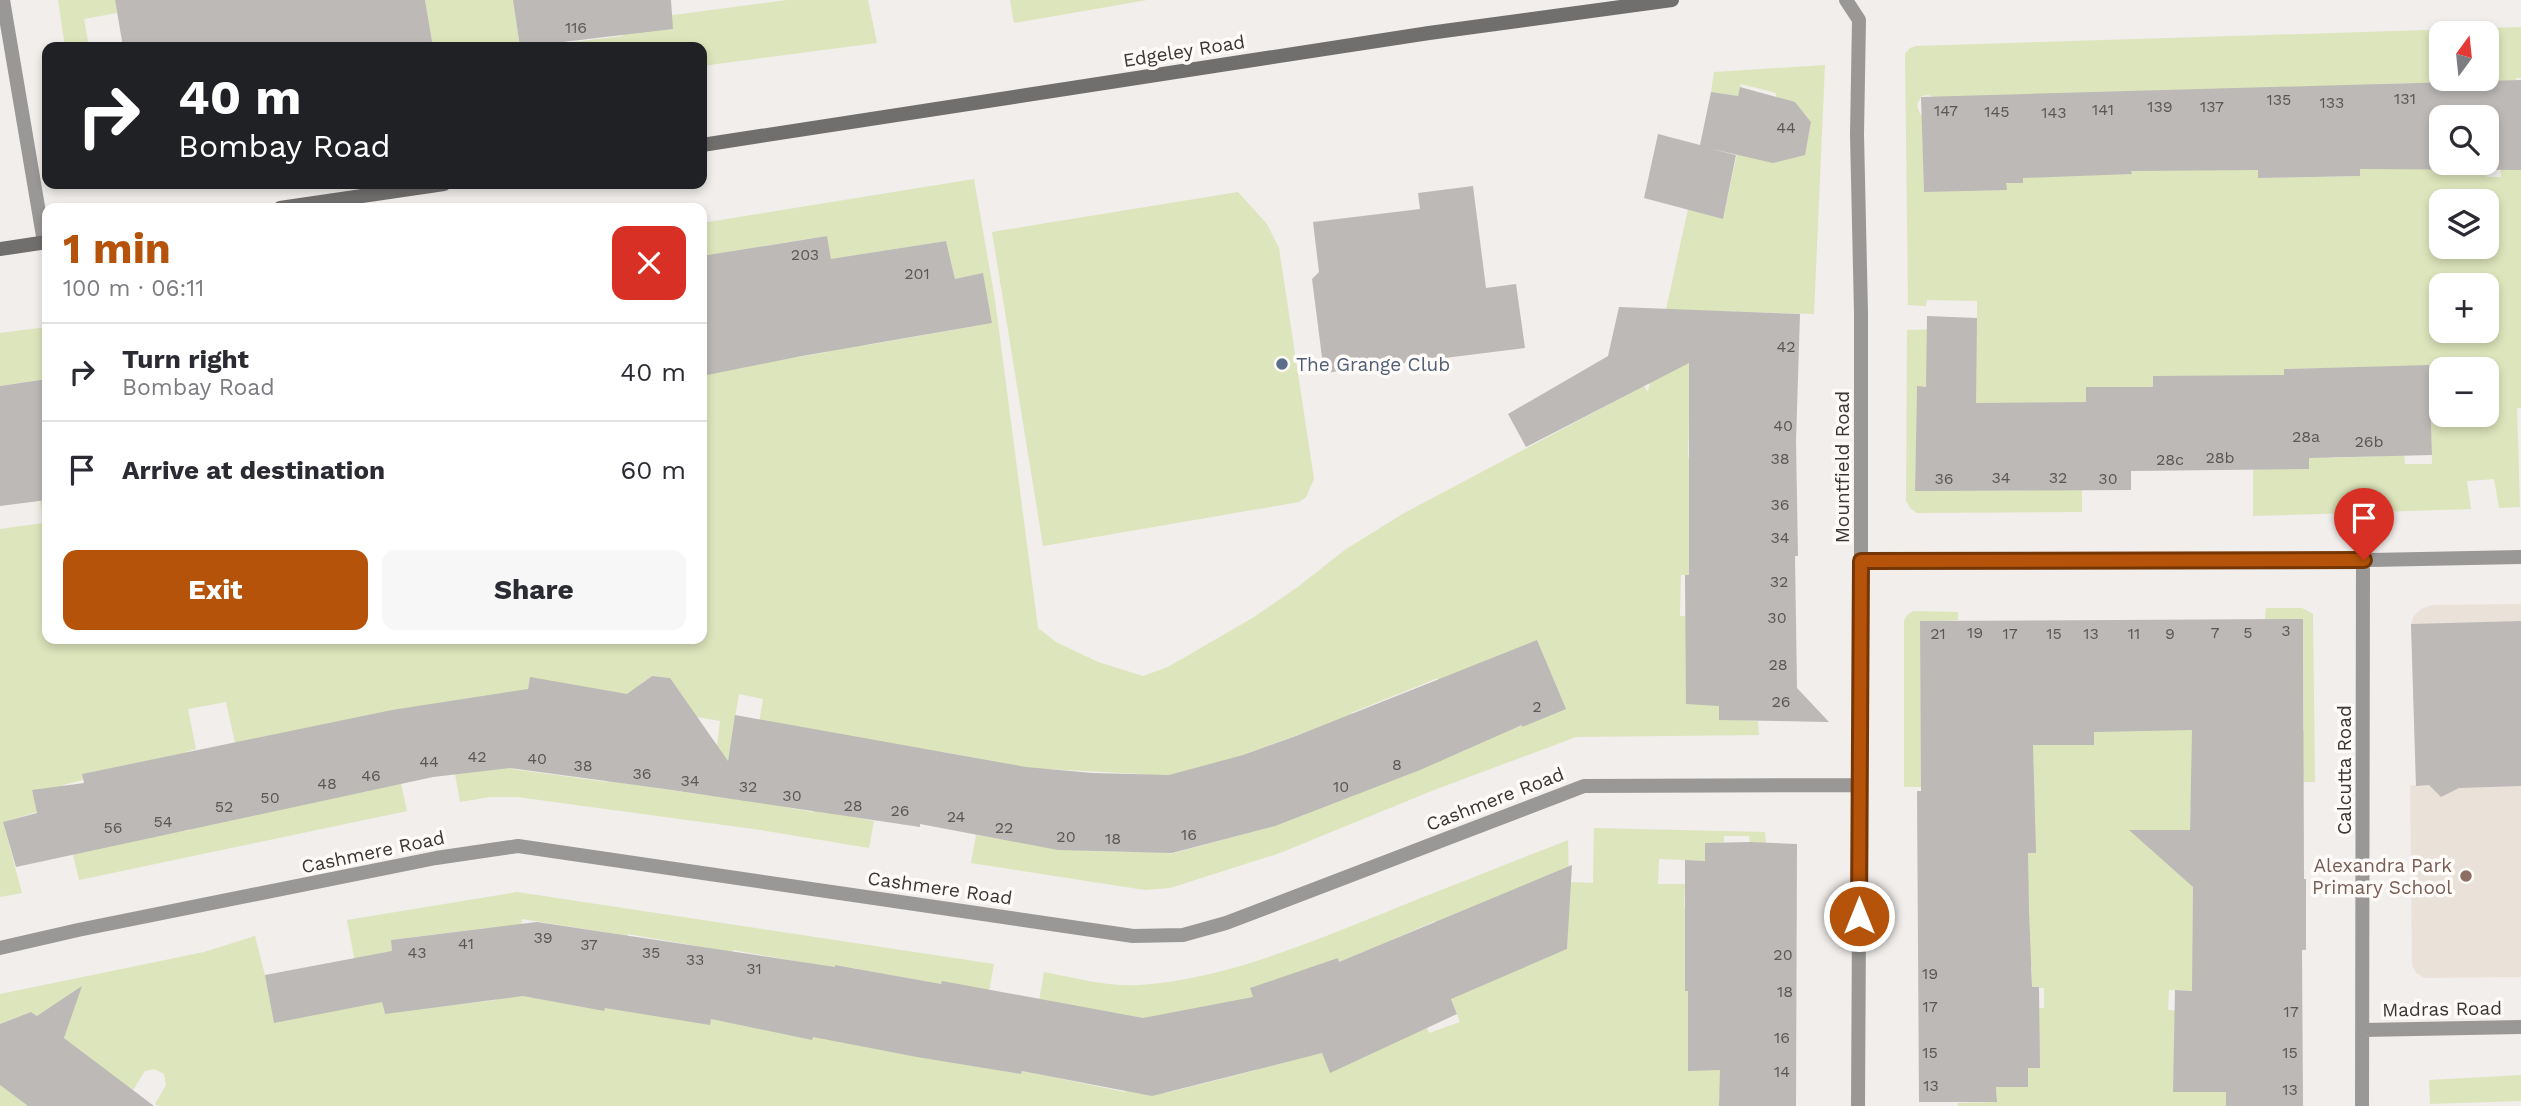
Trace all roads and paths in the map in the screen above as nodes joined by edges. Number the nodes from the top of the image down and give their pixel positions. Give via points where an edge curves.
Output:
1 (3, 0) edge
2 (1672, 0) edge
3 (1846, 0) edge
4 (707, 144) edge
5 (409, 189) edge
6 (314, 203) edge
7 (42, 219) edge
8 (42, 243) edge
9 (0, 249) edge
10 (2521, 557) edge
11 (2364, 560) junction
12 (1861, 561) junction
13 (1859, 785) junction
14 (0, 948) edge
15 (2521, 1027) edge
16 (2363, 1030) junction
17 (1858, 1106) edge
18 (2362, 1106) edge

1 - 7 street
2 - 4 main road, Edgeley Road
3 - 12 street, Mountfield Road via 1859,20
5 - 6 main road
8 - 9 main road
10 - 11 street
11 - 12 street
11 - 16 street, Calcutta Road
12 - 13 street, Mountfield Road
13 - 14 street, Cashmere Road via 1584,786 1226,923 1183,934 1133,936 518,846 436,858
13 - 17 street, Mountfield Road
15 - 16 street, Madras Road
16 - 18 street, Calcutta Road

